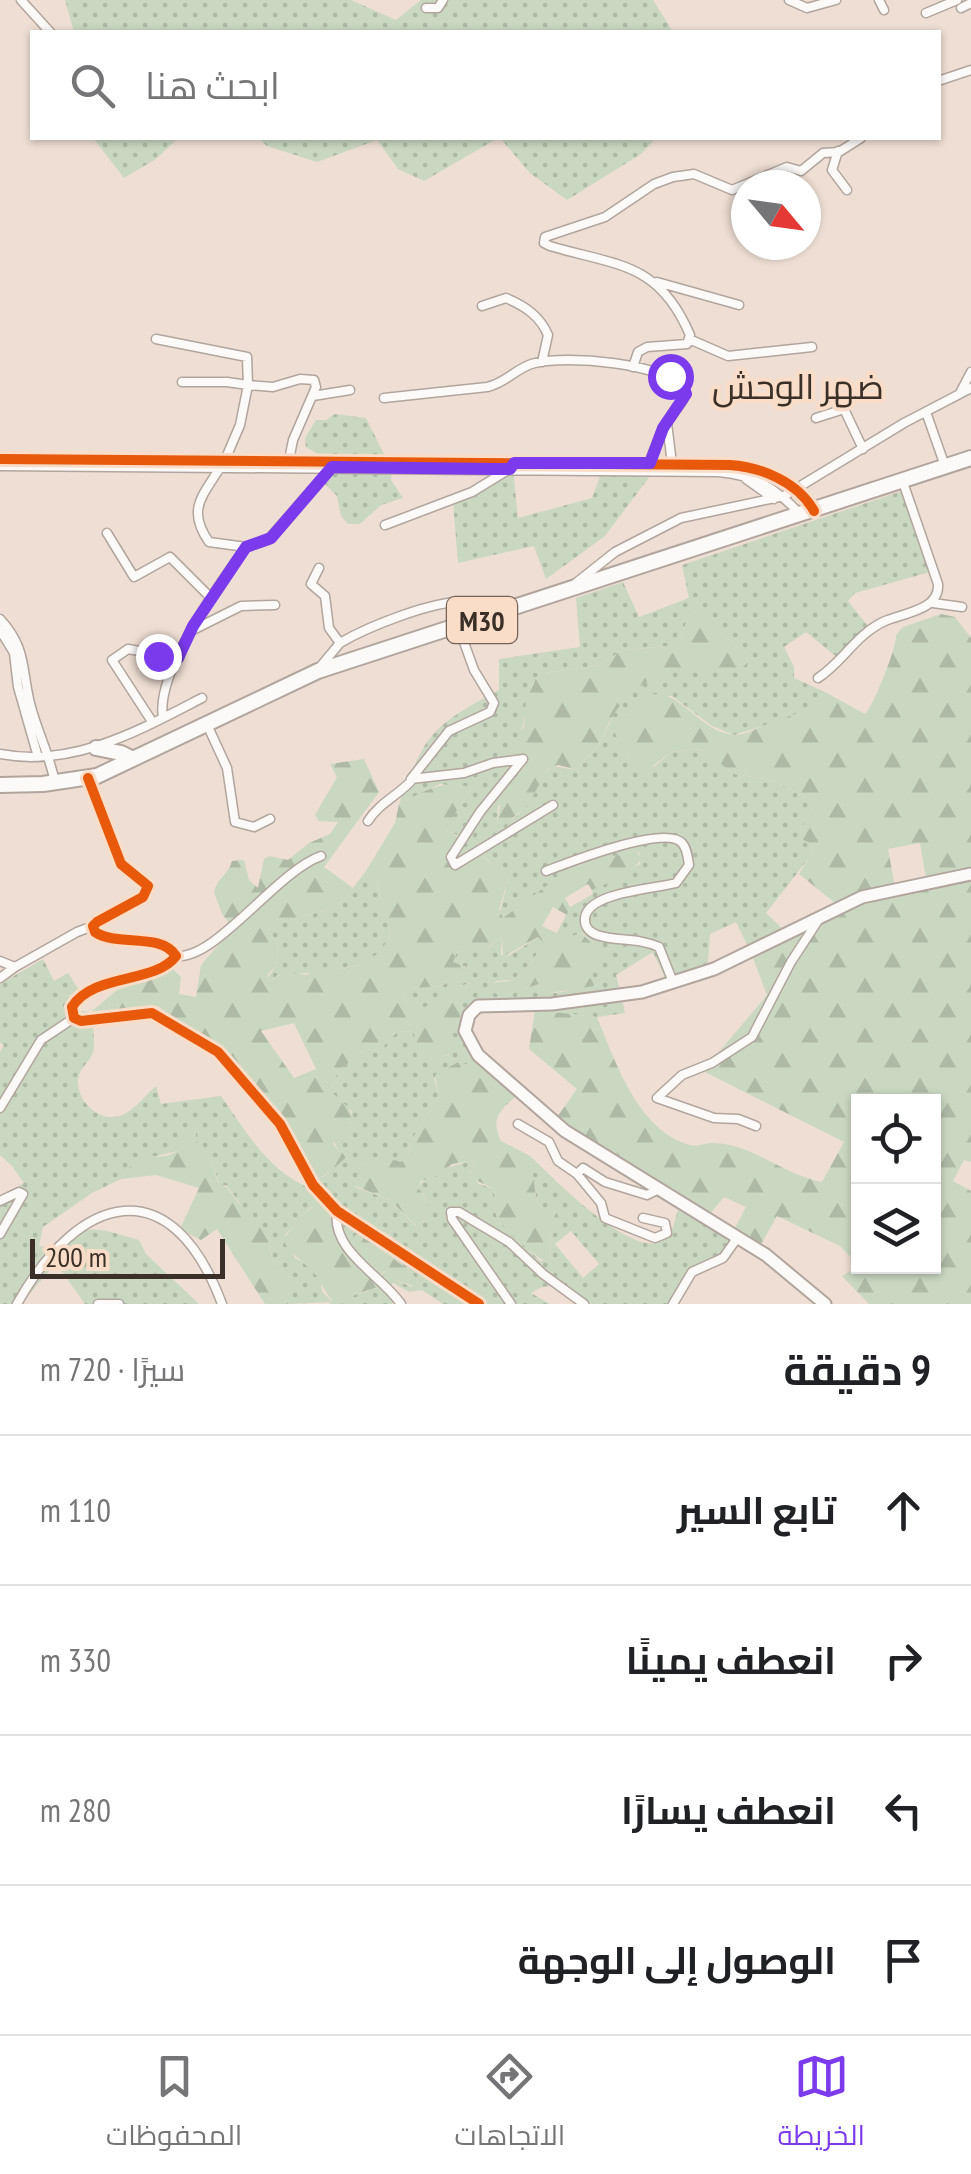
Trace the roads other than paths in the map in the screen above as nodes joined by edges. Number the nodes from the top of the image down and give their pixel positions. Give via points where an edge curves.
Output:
1 (21, 0) edge
2 (443, 0) edge
3 (789, 0) edge
4 (836, 0) edge
5 (880, 0) edge
6 (971, 3) edge
7 (959, 4) edge
8 (426, 8) dead end
9 (884, 10) dead end
10 (926, 13) dead end
11 (48, 30) edge
12 (971, 70) edge
13 (943, 80) edge
14 (857, 140) edge
15 (838, 151) junction
16 (847, 190) dead end
17 (656, 281) junction
18 (739, 305) dead end
19 (482, 306) dead end
20 (156, 339) dead end
21 (689, 339) junction
22 (812, 347) dead end
23 (542, 362) junction
24 (633, 367) junction
25 (971, 372) edge
26 (182, 382) dead end
27 (248, 385) junction
28 (971, 388) edge
29 (350, 390) dead end
30 (960, 392) junction
31 (313, 396) junction
32 (384, 398) dead end
33 (926, 412) junction
34 (816, 418) dead end
35 (666, 423) junction
36 (863, 449) junction
37 (289, 460) junction
38 (3, 462) edge
39 (971, 462) edge
40 (650, 463) junction
41 (222, 464) junction
42 (306, 464) junction
43 (672, 464) junction
44 (509, 466) junction
45 (945, 466) junction
46 (332, 467) junction
47 (468, 469) junction
48 (469, 487) junction
49 (905, 488) junction
50 (796, 489) junction
51 (779, 497) junction
52 (446, 500) junction
53 (808, 513) junction
54 (385, 525) dead end
55 (106, 533) dead end
56 (246, 547) junction
57 (319, 568) dead end
58 (570, 590) junction
59 (211, 598) junction
60 (933, 603) junction
61 (275, 605) dead end
62 (962, 607) dead end
63 (503, 613) junction
64 (0, 620) edge
65 (0, 630) edge
66 (191, 631) junction
67 (460, 634) junction
68 (340, 643) junction
69 (419, 644) junction
70 (178, 658) junction
71 (318, 672) junction
72 (818, 678) dead end
73 (202, 698) dead end
74 (163, 718) junction
75 (226, 720) junction
76 (153, 723) junction
77 (210, 731) junction
78 (96, 748) junction
79 (0, 754) edge
80 (38, 757) junction
81 (50, 759) junction
82 (134, 760) junction
83 (413, 779) junction
84 (90, 781) junction
85 (55, 783) junction
86 (0, 788) edge
87 (554, 805) dead end
88 (270, 818) dead end
89 (368, 820) dead end
90 (321, 856) dead end
91 (546, 871) dead end
92 (971, 874) edge
93 (821, 915) junction
94 (93, 926) junction
95 (176, 956) junction
96 (0, 961) edge
97 (15, 967) junction
98 (0, 978) edge
99 (674, 982) junction
100 (74, 1018) junction
101 (0, 1108) edge
102 (518, 1124) dead end
103 (756, 1126) dead end
104 (577, 1174) junction
105 (659, 1189) junction
106 (0, 1201) edge
107 (336, 1211) junction
108 (643, 1218) dead end
109 (0, 1234) edge
110 (738, 1237) junction
111 (223, 1302) edge
112 (18, 1304) edge
113 (98, 1304) edge
114 (119, 1304) edge
115 (401, 1304) edge
116 (479, 1304) edge
117 (511, 1304) edge
118 (584, 1304) edge
119 (673, 1304) edge
120 (825, 1304) edge

1 - 11 street
2 - 8 street via 438,8
3 - 4 street via 806,8
5 - 9 street
6 - 7 street
7 - 10 street
12 - 13 street
14 - 15 street
15 - 16 street via 832,170
15 - 17 street via 823,153 801,171 787,168 732,190 694,174 663,180 605,218 544,240
17 - 18 street
17 - 21 street
19 - 23 street via 506,298 540,319 548,335
20 - 27 street via 247,357
21 - 22 street via 728,356
21 - 24 street via 638,352
23 - 24 street
23 - 32 street via 498,385
24 - 35 street via 670,376 685,389
25 - 30 street
26 - 27 street
27 - 31 street via 307,378 316,383
27 - 41 street
28 - 30 street
29 - 31 street
30 - 33 street
31 - 37 street
33 - 36 street
33 - 45 street
34 - 36 street via 844,409
35 - 40 street
35 - 43 street
36 - 50 street
37 - 41 street
37 - 42 street
38 - 41 street
39 - 45 highway, M30
39 - 49 highway, M30
40 - 43 street
40 - 44 street
41 - 42 street
41 - 56 street via 196,521 209,542
42 - 44 street
42 - 46 street
43 - 50 street via 741,466
44 - 47 street
44 - 48 street
44 - 51 street via 738,474
44 - 52 street
45 - 53 highway, M30
46 - 47 street
46 - 56 street via 271,538
47 - 48 street
48 - 52 street
49 - 60 street via 938,584
49 - 67 highway, M30
50 - 51 street
50 - 53 street via 807,498
51 - 53 street
51 - 58 street via 654,530 595,565
52 - 54 street
53 - 58 highway, M30
55 - 59 street via 134,577 170,557
56 - 59 street
57 - 68 street via 311,584 325,596 329,628
58 - 63 highway, M30
59 - 66 street
60 - 62 street
60 - 72 street via 862,634
61 - 66 street via 242,606
63 - 68 street via 456,602
63 - 69 highway, M30
64 - 81 street via 22,650 31,709
65 - 80 street via 13,647
66 - 70 street
67 - 69 highway, M30
67 - 83 street via 494,703 490,712 449,731
68 - 71 street
69 - 71 highway, M30
69 - 75 highway, M30
70 - 74 street via 163,693
70 - 76 street via 128,649 112,660
71 - 75 highway, M30
73 - 74 street
74 - 76 street
75 - 77 highway, M30
75 - 82 highway, M30
76 - 78 street
77 - 84 highway, M30
77 - 88 street via 227,768 235,822 254,827
78 - 81 street
78 - 82 highway
79 - 80 street
80 - 81 street
81 - 85 street
82 - 84 highway, M30
83 - 87 street via 523,760 468,830 452,857 455,864
83 - 89 street
84 - 85 highway, M30
84 - 86 highway, M30
84 - 94 street via 120,864 148,886 143,896
85 - 86 highway, M30
90 - 95 street via 188,958
91 - 99 street via 634,842 679,840 688,856 682,879 596,902 584,922 596,934 658,947
92 - 93 main road via 886,890
93 - 99 main road
93 - 103 street via 752,1037 682,1075 657,1098
94 - 95 street via 99,936 164,945
94 - 97 street
95 - 100 street via 163,968 82,996 72,1007
96 - 97 street
97 - 98 street
99 - 105 main road via 565,1003 478,1006 466,1032 478,1054 565,1131
100 - 101 street via 41,1040
100 - 107 street via 152,1012 218,1052 280,1124 313,1185
102 - 104 street via 549,1142 558,1160
104 - 105 street via 582,1168 647,1195
104 - 108 street via 605,1218 655,1238 667,1232 664,1222
105 - 110 main road
106 - 109 street via 23,1194
107 - 115 street via 341,1242
107 - 116 street
110 - 119 street via 723,1258 692,1272
110 - 120 main road
111 - 112 street via 185,1235 164,1218 125,1211 102,1217 56,1247
113 - 114 street
117 - 118 street via 450,1212 509,1242

